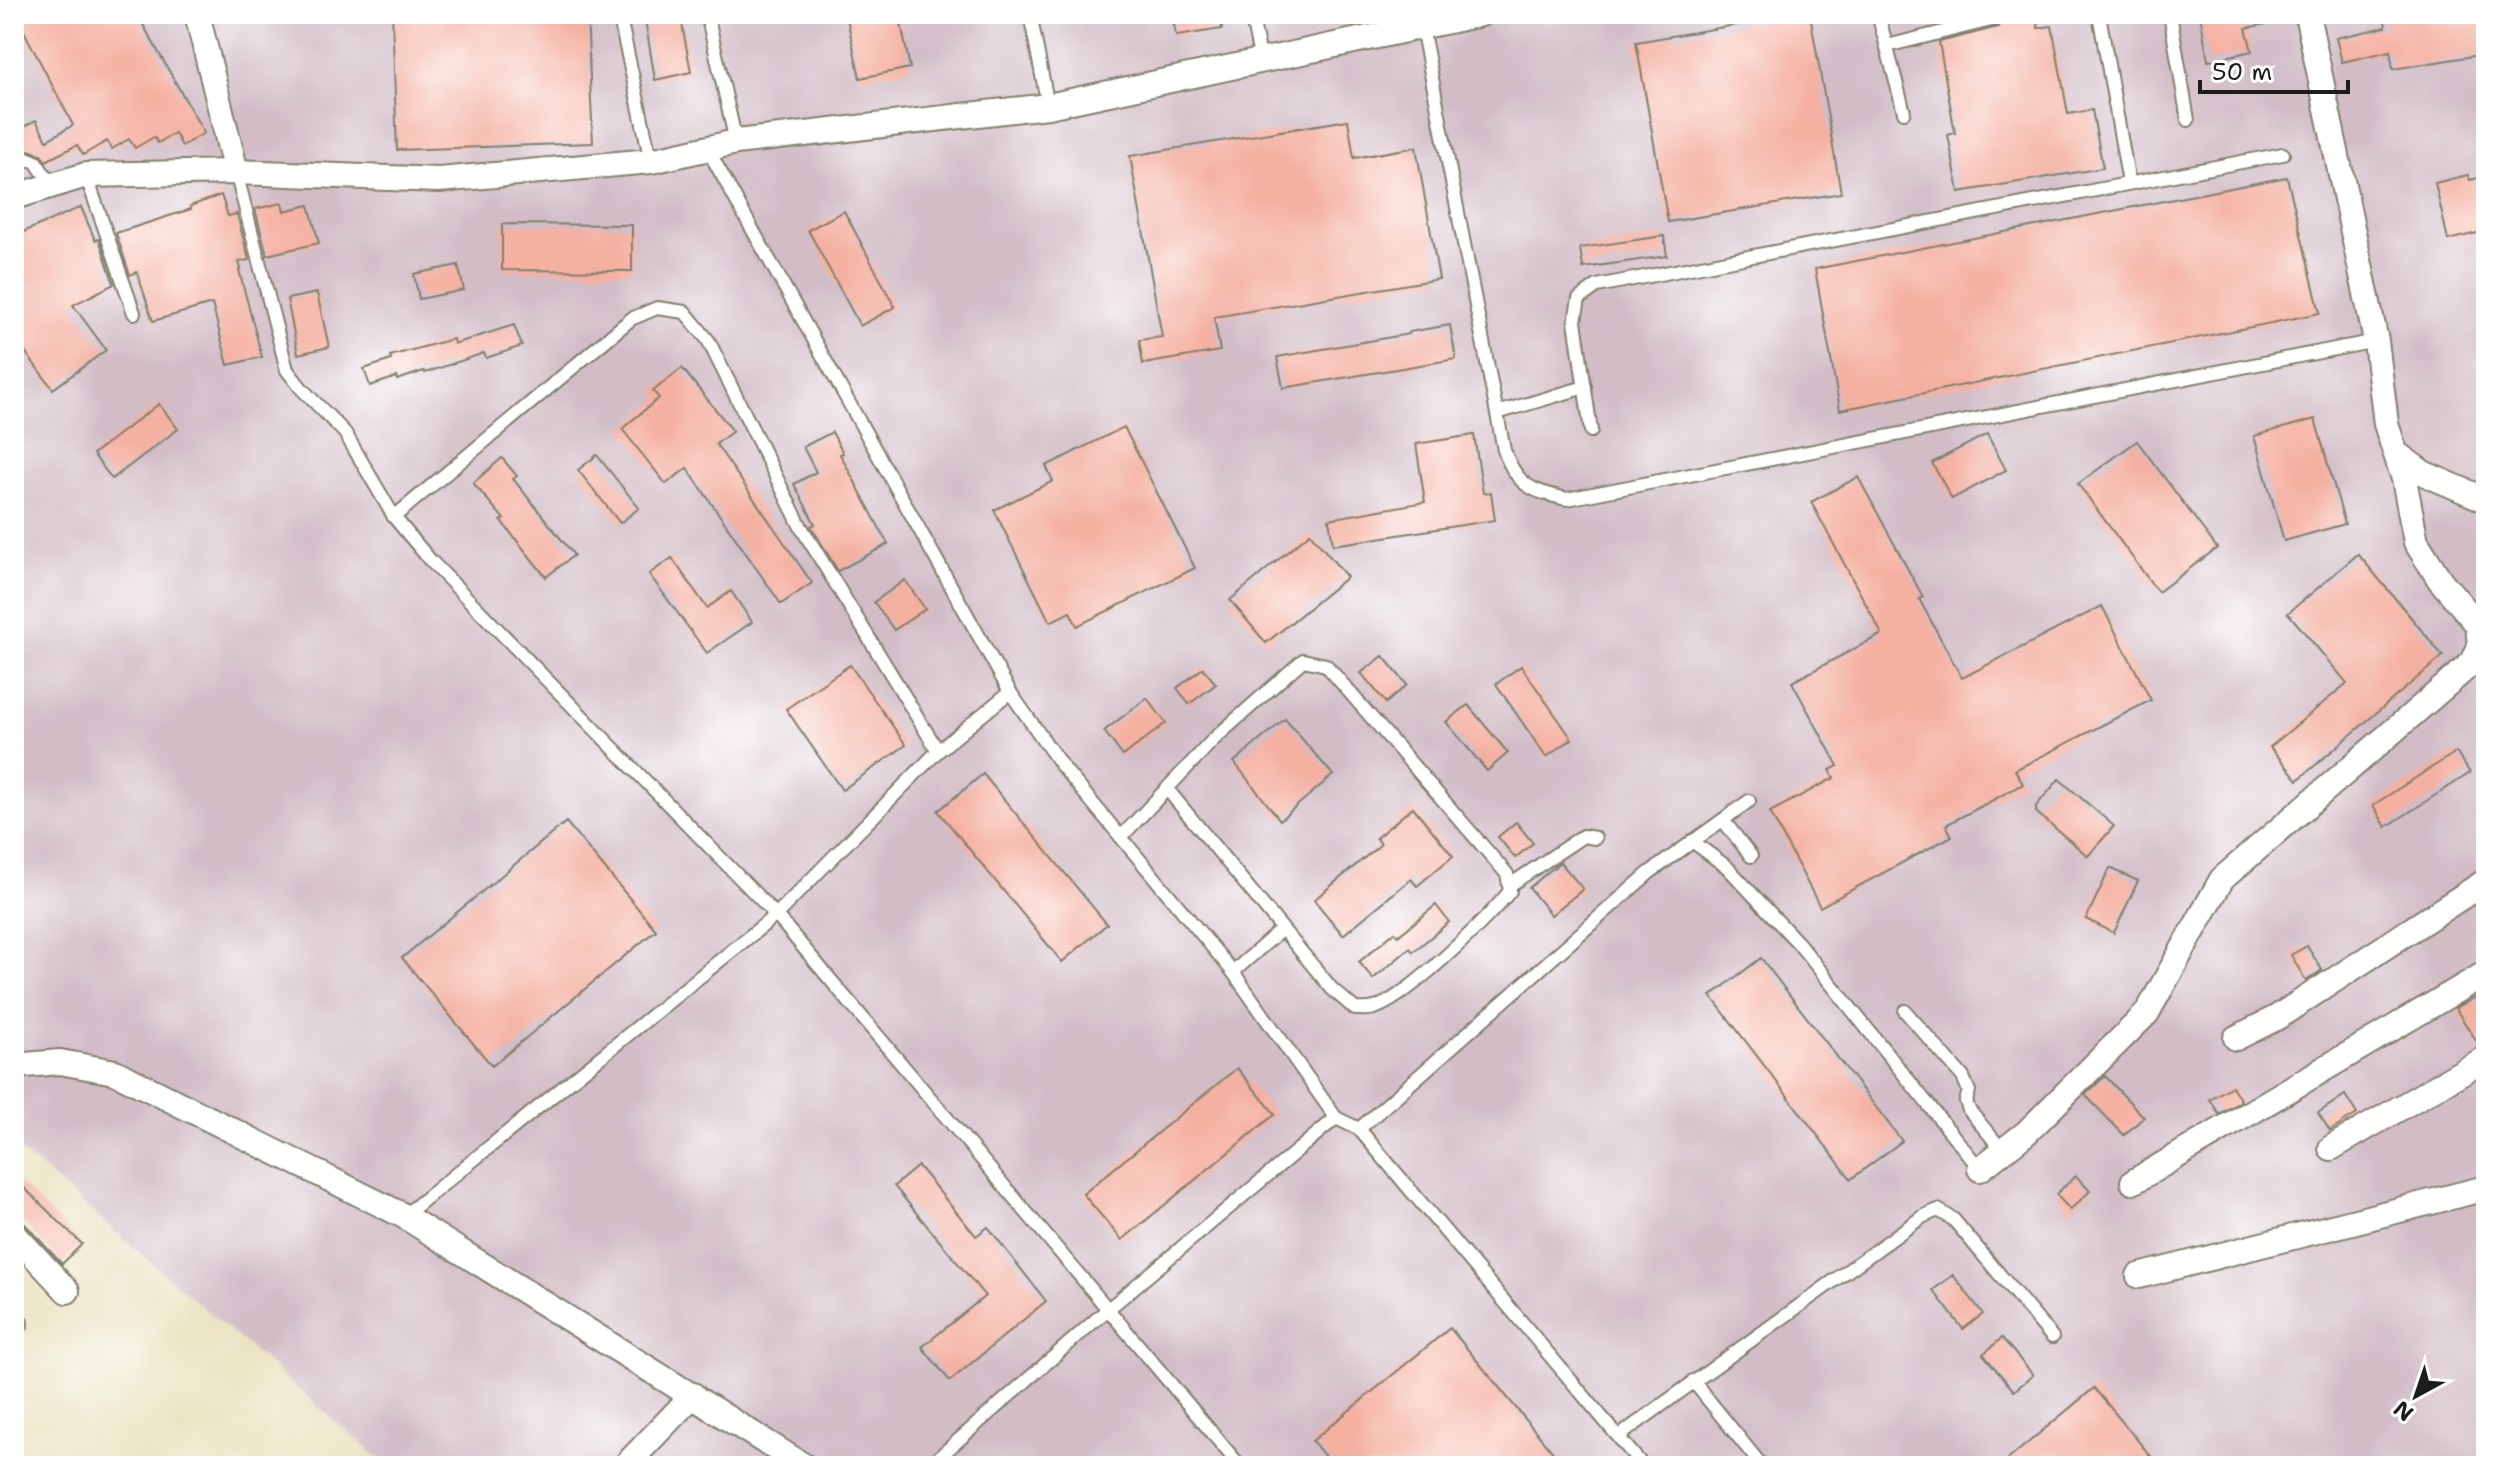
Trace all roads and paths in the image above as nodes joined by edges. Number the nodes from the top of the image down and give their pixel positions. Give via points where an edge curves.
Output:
1 (197, 14) edge
2 (619, 14) edge
3 (707, 14) edge
4 (1030, 14) edge
5 (1251, 14) edge
6 (1481, 14) edge
7 (1878, 14) edge
8 (2099, 14) edge
9 (2170, 14) edge
10 (2307, 14) edge
11 (1995, 19) dead end
12 (1437, 21) edge
13 (1887, 46) junction
14 (1261, 61) junction
15 (1048, 106) junction
16 (1904, 112) dead end
17 (2188, 120) dead end
18 (736, 142) junction
19 (707, 148) junction
20 (2283, 154) dead end
21 (651, 161) junction
22 (14, 167) edge
23 (236, 172) junction
24 (86, 175) junction
25 (2129, 183) junction
26 (52, 186) junction
27 (14, 197) edge
28 (134, 313) dead end
29 (2376, 341) junction
30 (1585, 387) junction
31 (1497, 413) junction
32 (1591, 431) dead end
33 (2397, 454) junction
34 (2486, 500) edge
35 (394, 517) junction
36 (1010, 692) junction
37 (938, 751) junction
38 (1167, 789) junction
39 (1749, 801) dead end
40 (1723, 820) junction
41 (1121, 837) junction
42 (1595, 838) dead end
43 (1692, 841) junction
44 (1751, 856) dead end
45 (2486, 881) edge
46 (1510, 885) junction
47 (776, 915) junction
48 (1282, 929) junction
49 (1233, 972) junction
50 (2486, 973) edge
51 (1905, 1011) dead end
52 (2236, 1038) dead end
53 (2486, 1058) edge
54 (14, 1066) edge
55 (1336, 1118) junction
56 (1359, 1129) junction
57 (2331, 1148) dead end
58 (2003, 1151) junction
59 (1980, 1169) joint
60 (2133, 1182) dead end
61 (2486, 1188) edge
62 (404, 1216) junction
63 (14, 1234) edge
64 (2139, 1276) dead end
65 (67, 1291) dead end
66 (1107, 1310) junction
67 (2052, 1337) dead end
68 (1693, 1381) junction
69 (693, 1395) junction
70 (1619, 1436) junction
71 (625, 1466) edge
72 (804, 1466) edge
73 (929, 1466) edge
74 (1240, 1466) edge
75 (1643, 1466) edge
76 (1762, 1466) edge

1 - 23 street
2 - 21 lane
3 - 18 lane
4 - 15 lane
5 - 14 lane
6 - 12 street
7 - 13 lane
8 - 25 lane
9 - 17 lane
10 - 29 street
11 - 13 lane
12 - 14 street
12 - 31 lane
13 - 16 lane
14 - 15 street
15 - 18 street
18 - 19 street
19 - 21 street
19 - 36 lane
20 - 25 lane
21 - 23 street via 439,180
22 - 26 lane via 29,159 36,162
23 - 24 street
23 - 35 lane via 287,370 345,433
24 - 26 street
24 - 28 lane
25 - 30 lane via 1597,286 1579,299 1575,321
26 - 27 street
29 - 31 lane via 1567,499 1535,492 1512,473
29 - 33 street via 2386,424
30 - 31 lane
30 - 32 lane
33 - 34 street via 2423,473
33 - 58 street via 2416,542 2478,625 2480,646 2473,662 2222,879 2147,1013
35 - 37 lane via 631,319 657,308 685,312 708,340 801,527
35 - 47 lane
36 - 37 lane
36 - 41 lane
37 - 47 lane
38 - 41 lane
38 - 46 lane via 1303,660 1314,661 1326,665 1507,874
38 - 48 lane
39 - 40 lane
40 - 43 lane
40 - 44 lane
41 - 49 lane
42 - 46 lane via 1583,836
43 - 56 lane
43 - 59 lane via 1727,867 1799,944
45 - 52 street via 2276,1018
46 - 48 lane via 1496,908 1405,992 1374,1008 1355,1009
47 - 62 lane
47 - 66 lane
48 - 49 lane
49 - 55 lane
50 - 60 street
51 - 58 lane via 1963,1077 1969,1110
53 - 57 street
54 - 62 street via 60,1062 115,1072
55 - 56 lane
55 - 66 lane
56 - 70 lane
58 - 59 street
61 - 64 street
62 - 69 street
63 - 65 street
66 - 73 lane
66 - 74 lane
67 - 68 lane via 1953,1219 1938,1210
68 - 70 lane
68 - 76 lane
69 - 71 street
69 - 72 street
70 - 75 lane

